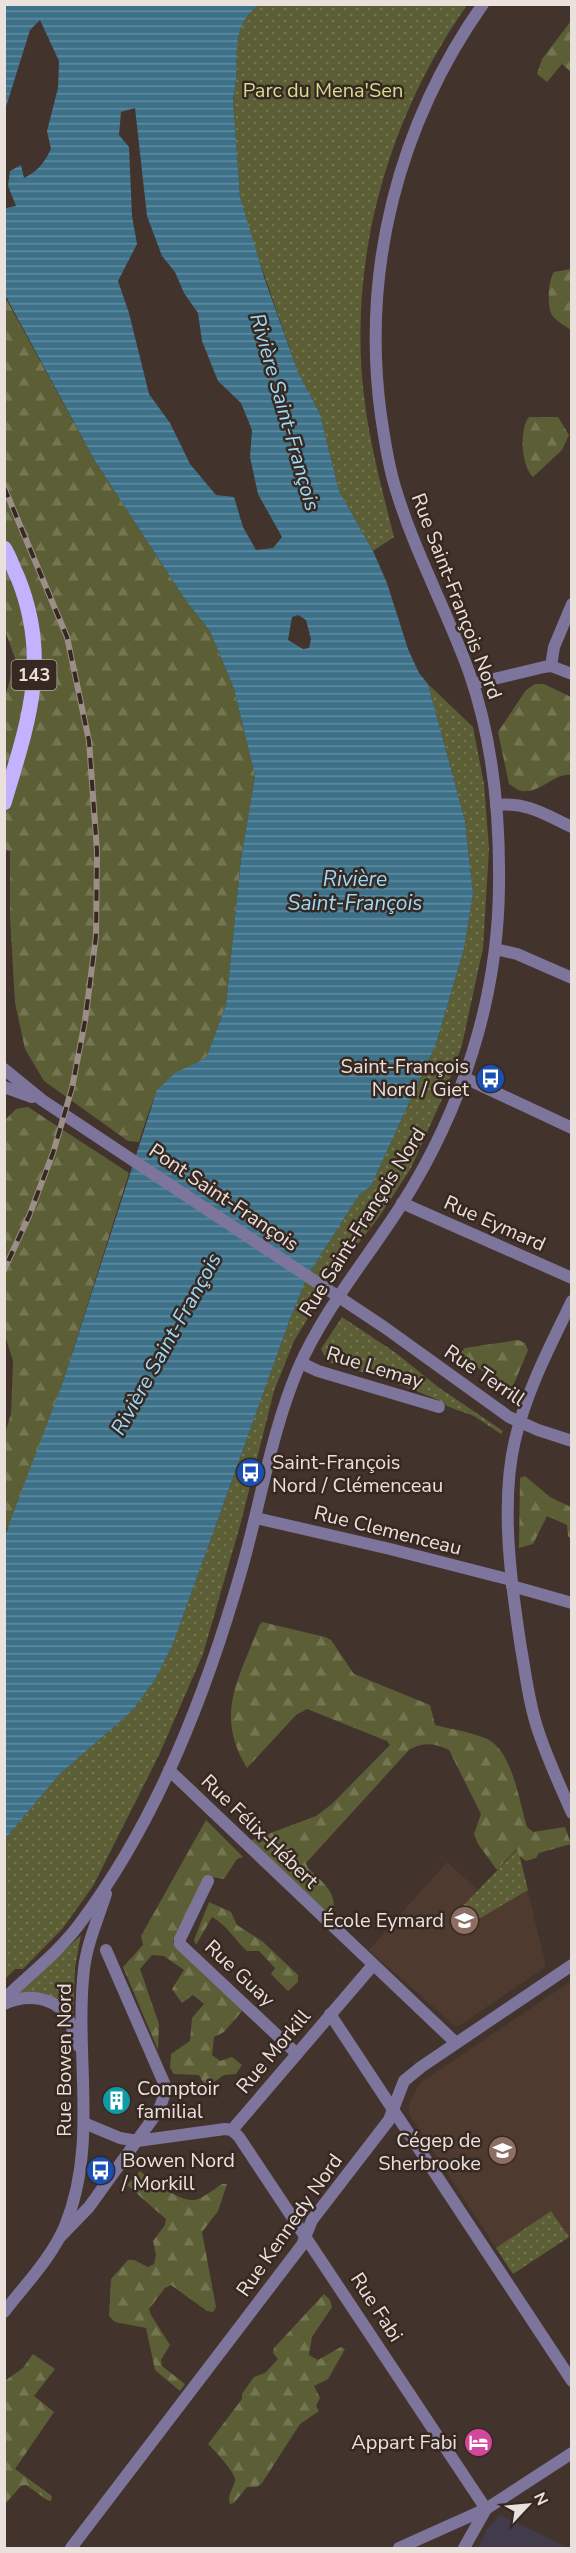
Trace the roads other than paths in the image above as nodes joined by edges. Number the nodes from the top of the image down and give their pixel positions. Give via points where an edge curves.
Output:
1 (483, 4) edge
2 (4, 548) edge
3 (572, 604) edge
4 (551, 666) junction
5 (572, 675) edge
6 (473, 684) junction
7 (4, 803) edge
8 (496, 805) junction
9 (572, 827) edge
10 (495, 949) junction
11 (572, 978) edge
12 (4, 1069) edge
13 (465, 1078) junction
14 (4, 1088) edge
15 (42, 1100) junction
16 (572, 1128) edge
17 (402, 1203) junction
18 (572, 1278) edge
19 (572, 1301) edge
20 (384, 1327) joint
21 (301, 1363) junction
22 (439, 1407) dead end
23 (520, 1422) junction
24 (572, 1441) edge
25 (256, 1518) junction
26 (511, 1583) junction
27 (572, 1603) edge
28 (169, 1770) junction
29 (572, 1813) edge
30 (208, 1881) dead end
31 (109, 1883) junction
32 (106, 1950) dead end
33 (372, 1965) junction
34 (572, 1965) edge
35 (4, 1999) edge
36 (4, 2004) edge
37 (330, 2014) junction
38 (456, 2043) junction
39 (297, 2054) junction
40 (80, 2057) junction
41 (393, 2110) junction
42 (84, 2123) junction
43 (232, 2130) junction
44 (136, 2141) junction
45 (306, 2234) junction
46 (59, 2238) junction
47 (4, 2312) edge
48 (572, 2381) edge
49 (572, 2453) edge
50 (486, 2509) junction
51 (71, 2548) edge
52 (399, 2548) edge
53 (464, 2548) edge

1 - 6 street, Rue Saint-François Nord via 443,68 404,160 382,247 375,338 378,395 394,484
2 - 7 main road, 143 via 26,599 35,644 33,698
3 - 4 street via 554,647
4 - 5 street
4 - 6 street
6 - 8 street, Rue Saint-François Nord via 489,747
8 - 9 street via 526,806
8 - 10 street, Rue Saint-François Nord via 500,880
10 - 11 street via 517,954
10 - 13 street, Rue Saint-François Nord via 484,1011
12 - 15 street
13 - 16 street
13 - 17 street, Rue Saint-François Nord via 438,1141
14 - 15 street
15 - 20 street, Pont Saint-François
17 - 18 street, Rue Eymard
17 - 21 street, Rue Saint-François Nord via 325,1317
19 - 23 street
20 - 23 street, Rue Terrill
21 - 22 street, Rue Lemay
21 - 25 street, Rue Saint-François Nord via 279,1423
23 - 24 street, Rue Terrill
23 - 26 street via 510,1466
25 - 26 street, Rue Clemenceau via 390,1549
25 - 28 street, Rue Saint-François Nord via 214,1659
26 - 27 street, Rue Clemenceau
26 - 29 street via 534,1718
28 - 31 street, Rue Saint-François Nord
28 - 33 street, Rue Félix-Hébert
30 - 39 street, Rue Guay via 180,1944
31 - 35 street, Rue Saint-François Nord via 71,1935
31 - 40 street, Rue Bowen Nord via 87,1948
32 - 44 street, Rue Bowen Nord via 164,2083 164,2102
33 - 37 street, Rue Morkill
33 - 38 street, Rue Félix-Hébert
34 - 38 street, Rue Kennedy Nord
36 - 40 street via 29,1997 56,2005 70,2021
37 - 39 street, Rue Morkill
37 - 41 street
38 - 41 street, Rue Kennedy Nord via 404,2081
39 - 43 street, Rue Morkill
40 - 42 street, Rue Bowen Nord
41 - 45 street, Rue Kennedy Nord via 312,2220
41 - 48 street
42 - 44 street via 120,2139
42 - 46 street, Rue Bowen Nord via 78,2186
43 - 44 street
43 - 45 street, Rue Fabi
44 - 46 street, Rue Bowen Nord via 89,2206
45 - 50 street, Rue Fabi
45 - 51 street, Rue Kennedy Nord via 302,2246
46 - 47 street, Rue Bowen Nord
49 - 50 street
50 - 52 street
50 - 53 street

